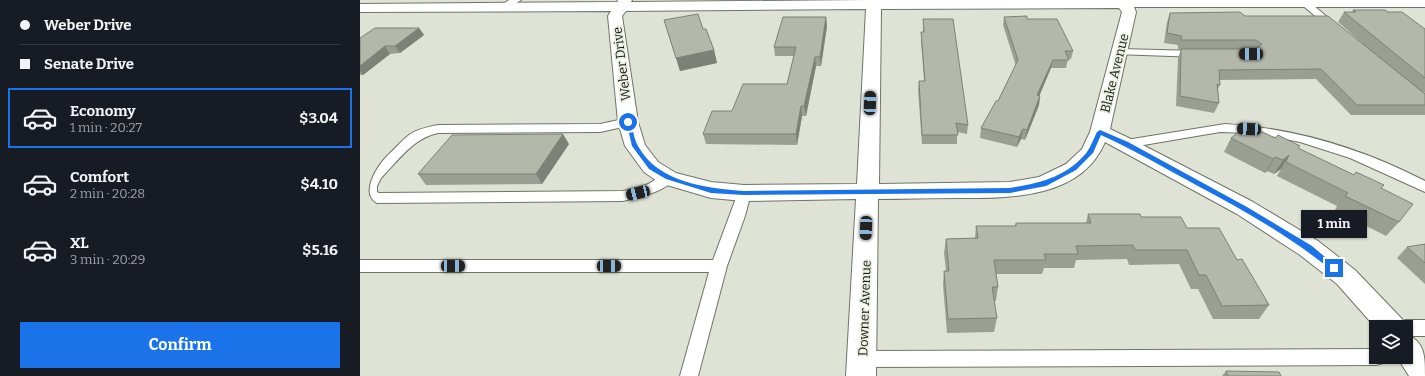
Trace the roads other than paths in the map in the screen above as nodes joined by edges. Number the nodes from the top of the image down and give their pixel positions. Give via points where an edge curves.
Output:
1 (874, 2) edge
2 (1123, 2) edge
3 (510, 3) edge
4 (623, 3) edge
5 (1305, 3) junction
6 (1418, 4) edge
7 (368, 8) edge
8 (1341, 33) edge
9 (1119, 52) junction
10 (1213, 54) edge
11 (628, 122) junction
12 (1100, 132) junction
13 (1126, 144) junction
14 (668, 178) junction
15 (1425, 187) edge
16 (867, 192) junction
17 (744, 193) junction
18 (360, 266) edge
19 (719, 266) junction
20 (1385, 320) edge
21 (1413, 328) edge
22 (1425, 328) edge
23 (1369, 357) edge
24 (862, 368) edge
25 (688, 376) edge

1 - 2 street
1 - 4 street
1 - 16 street, Downer Avenue
2 - 5 street
2 - 9 street, Blake Avenue via 1129,12
3 - 4 street
3 - 7 street
4 - 11 street, Weber Drive via 615,16
5 - 6 street
5 - 8 lane
9 - 10 lane
9 - 12 street, Blake Avenue
11 - 14 street, Weber Drive via 635,146 651,167
11 - 14 lane via 600,128 438,129 424,132 413,138 376,176 370,186 370,194 377,198 622,196 652,188
12 - 13 street
12 - 16 street, Blake Avenue via 1091,152 1074,169 1044,184 1010,190
13 - 15 lane via 1223,128 1262,130 1359,156
13 - 20 street via 1245,208 1309,248 1346,278
14 - 17 street, Weber Drive via 711,190
16 - 17 street, Weber Drive
16 - 24 street, Downer Avenue
17 - 19 lane
18 - 19 lane
19 - 25 lane
21 - 22 lane
23 - 24 lane

